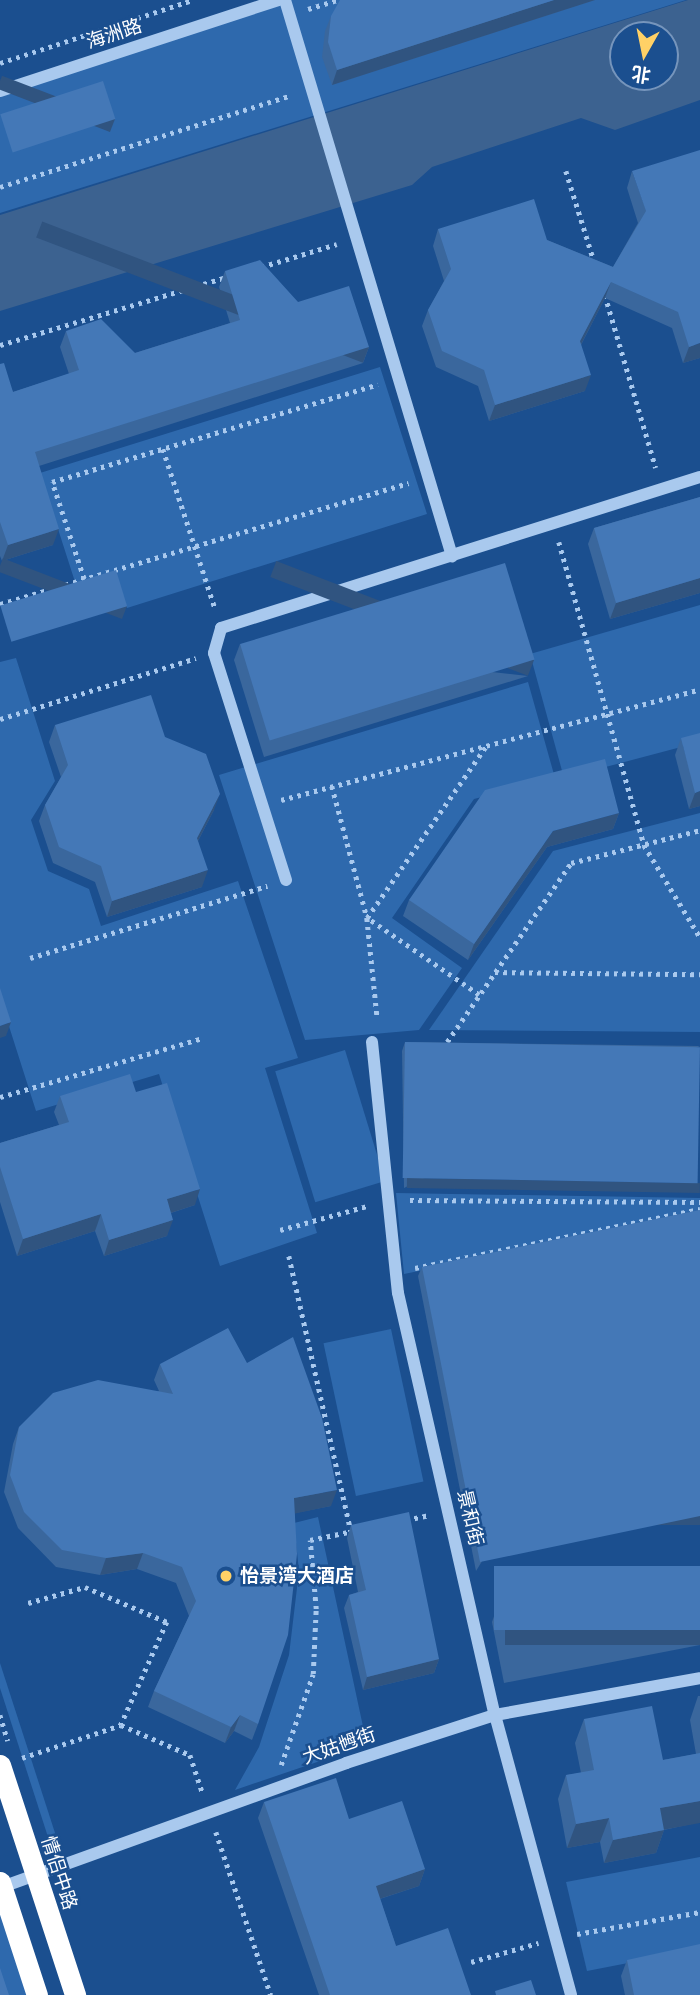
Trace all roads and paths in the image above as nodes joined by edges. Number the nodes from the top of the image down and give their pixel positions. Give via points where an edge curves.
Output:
1 (193, 0) edge
2 (279, 0) edge
3 (285, 0) edge
4 (242, 6) edge
5 (0, 63) edge
6 (312, 89) junction
7 (0, 91) edge
8 (566, 171) dead end
9 (0, 187) edge
10 (358, 238) junction
11 (252, 270) edge
12 (598, 273) edge
13 (238, 274) edge
14 (601, 286) edge
15 (0, 345) edge
16 (399, 378) junction
17 (163, 449) junction
18 (429, 477) junction
19 (700, 477) edge
20 (662, 489) junction
21 (554, 523) junction
22 (195, 546) junction
23 (452, 556) junction
24 (84, 579) junction
25 (0, 604) edge
26 (221, 628) junction
27 (214, 653) junction
28 (700, 690) edge
29 (607, 714) junction
30 (0, 719) edge
31 (486, 746) junction
32 (332, 786) junction
33 (261, 805) junction
34 (700, 830) edge
35 (644, 845) junction
36 (286, 880) joint
37 (367, 918) junction
38 (700, 937) edge
39 (30, 958) dead end
40 (495, 972) junction
41 (700, 974) edge
42 (479, 995) junction
43 (377, 1014) dead end
44 (200, 1039) dead end
45 (372, 1042) dead end
46 (447, 1042) edge
47 (0, 1097) edge
48 (388, 1200) junction
49 (700, 1202) edge
50 (700, 1209) edge
51 (281, 1230) dead end
52 (289, 1256) dead end
53 (398, 1293) junction
54 (448, 1511) junction
55 (400, 1521) edge
56 (363, 1529) edge
57 (351, 1531) junction
58 (28, 1603) dead end
59 (700, 1678) edge
60 (495, 1715) junction
61 (121, 1725) junction
62 (0, 1765) edge
63 (269, 1791) junction
64 (209, 1812) junction
65 (36, 1876) junction
66 (1, 1885) edge
67 (700, 1912) edge
68 (556, 1938) junction
69 (471, 1962) dead end
70 (37, 1995) edge
71 (75, 1995) edge
72 (271, 1995) edge
73 (571, 1995) edge

1 - 5 path
2 - 4 street, 海洲路
3 - 6 street
4 - 7 street, 海洲路
6 - 9 path
6 - 10 street
8 - 12 path
10 - 11 path
10 - 16 street
13 - 15 path
14 - 20 path
16 - 17 path
16 - 18 street
17 - 22 path
17 - 24 path via 52,482
18 - 22 path
18 - 23 street
19 - 20 street
20 - 21 street
21 - 23 street
21 - 29 path
22 - 24 path
22 - 26 path
23 - 26 street
24 - 25 path
26 - 27 street
27 - 30 path
27 - 33 street
28 - 29 path
29 - 31 path
29 - 35 path
31 - 32 path
31 - 37 path
32 - 33 path
32 - 37 path
33 - 36 street
34 - 35 path
35 - 38 path
35 - 40 path via 571,863
36 - 39 path
37 - 42 path
37 - 43 path
40 - 41 path
40 - 42 path
42 - 46 path
44 - 47 path
45 - 48 street, 景和街
48 - 49 path
48 - 51 path
48 - 53 street, 景和街
50 - 53 path via 410,1269
52 - 57 path
53 - 54 street, 景和街
54 - 55 path
54 - 60 street, 景和街
56 - 57 path
57 - 63 path via 310,1541 316,1609 313,1674
58 - 61 path via 85,1587 167,1622
59 - 60 street, 大姑乸街
60 - 63 street, 大姑乸街
60 - 68 street, 景和街
61 - 62 path
61 - 64 path via 190,1755
62 - 65 highway, 情侣中路
63 - 64 street, 大姑乸街
64 - 65 street, 大姑乸街
64 - 72 path
65 - 66 street, 大姑乸街
65 - 71 highway, 情侣中路
66 - 70 highway
67 - 68 path
68 - 69 path
68 - 73 street, 景和街

